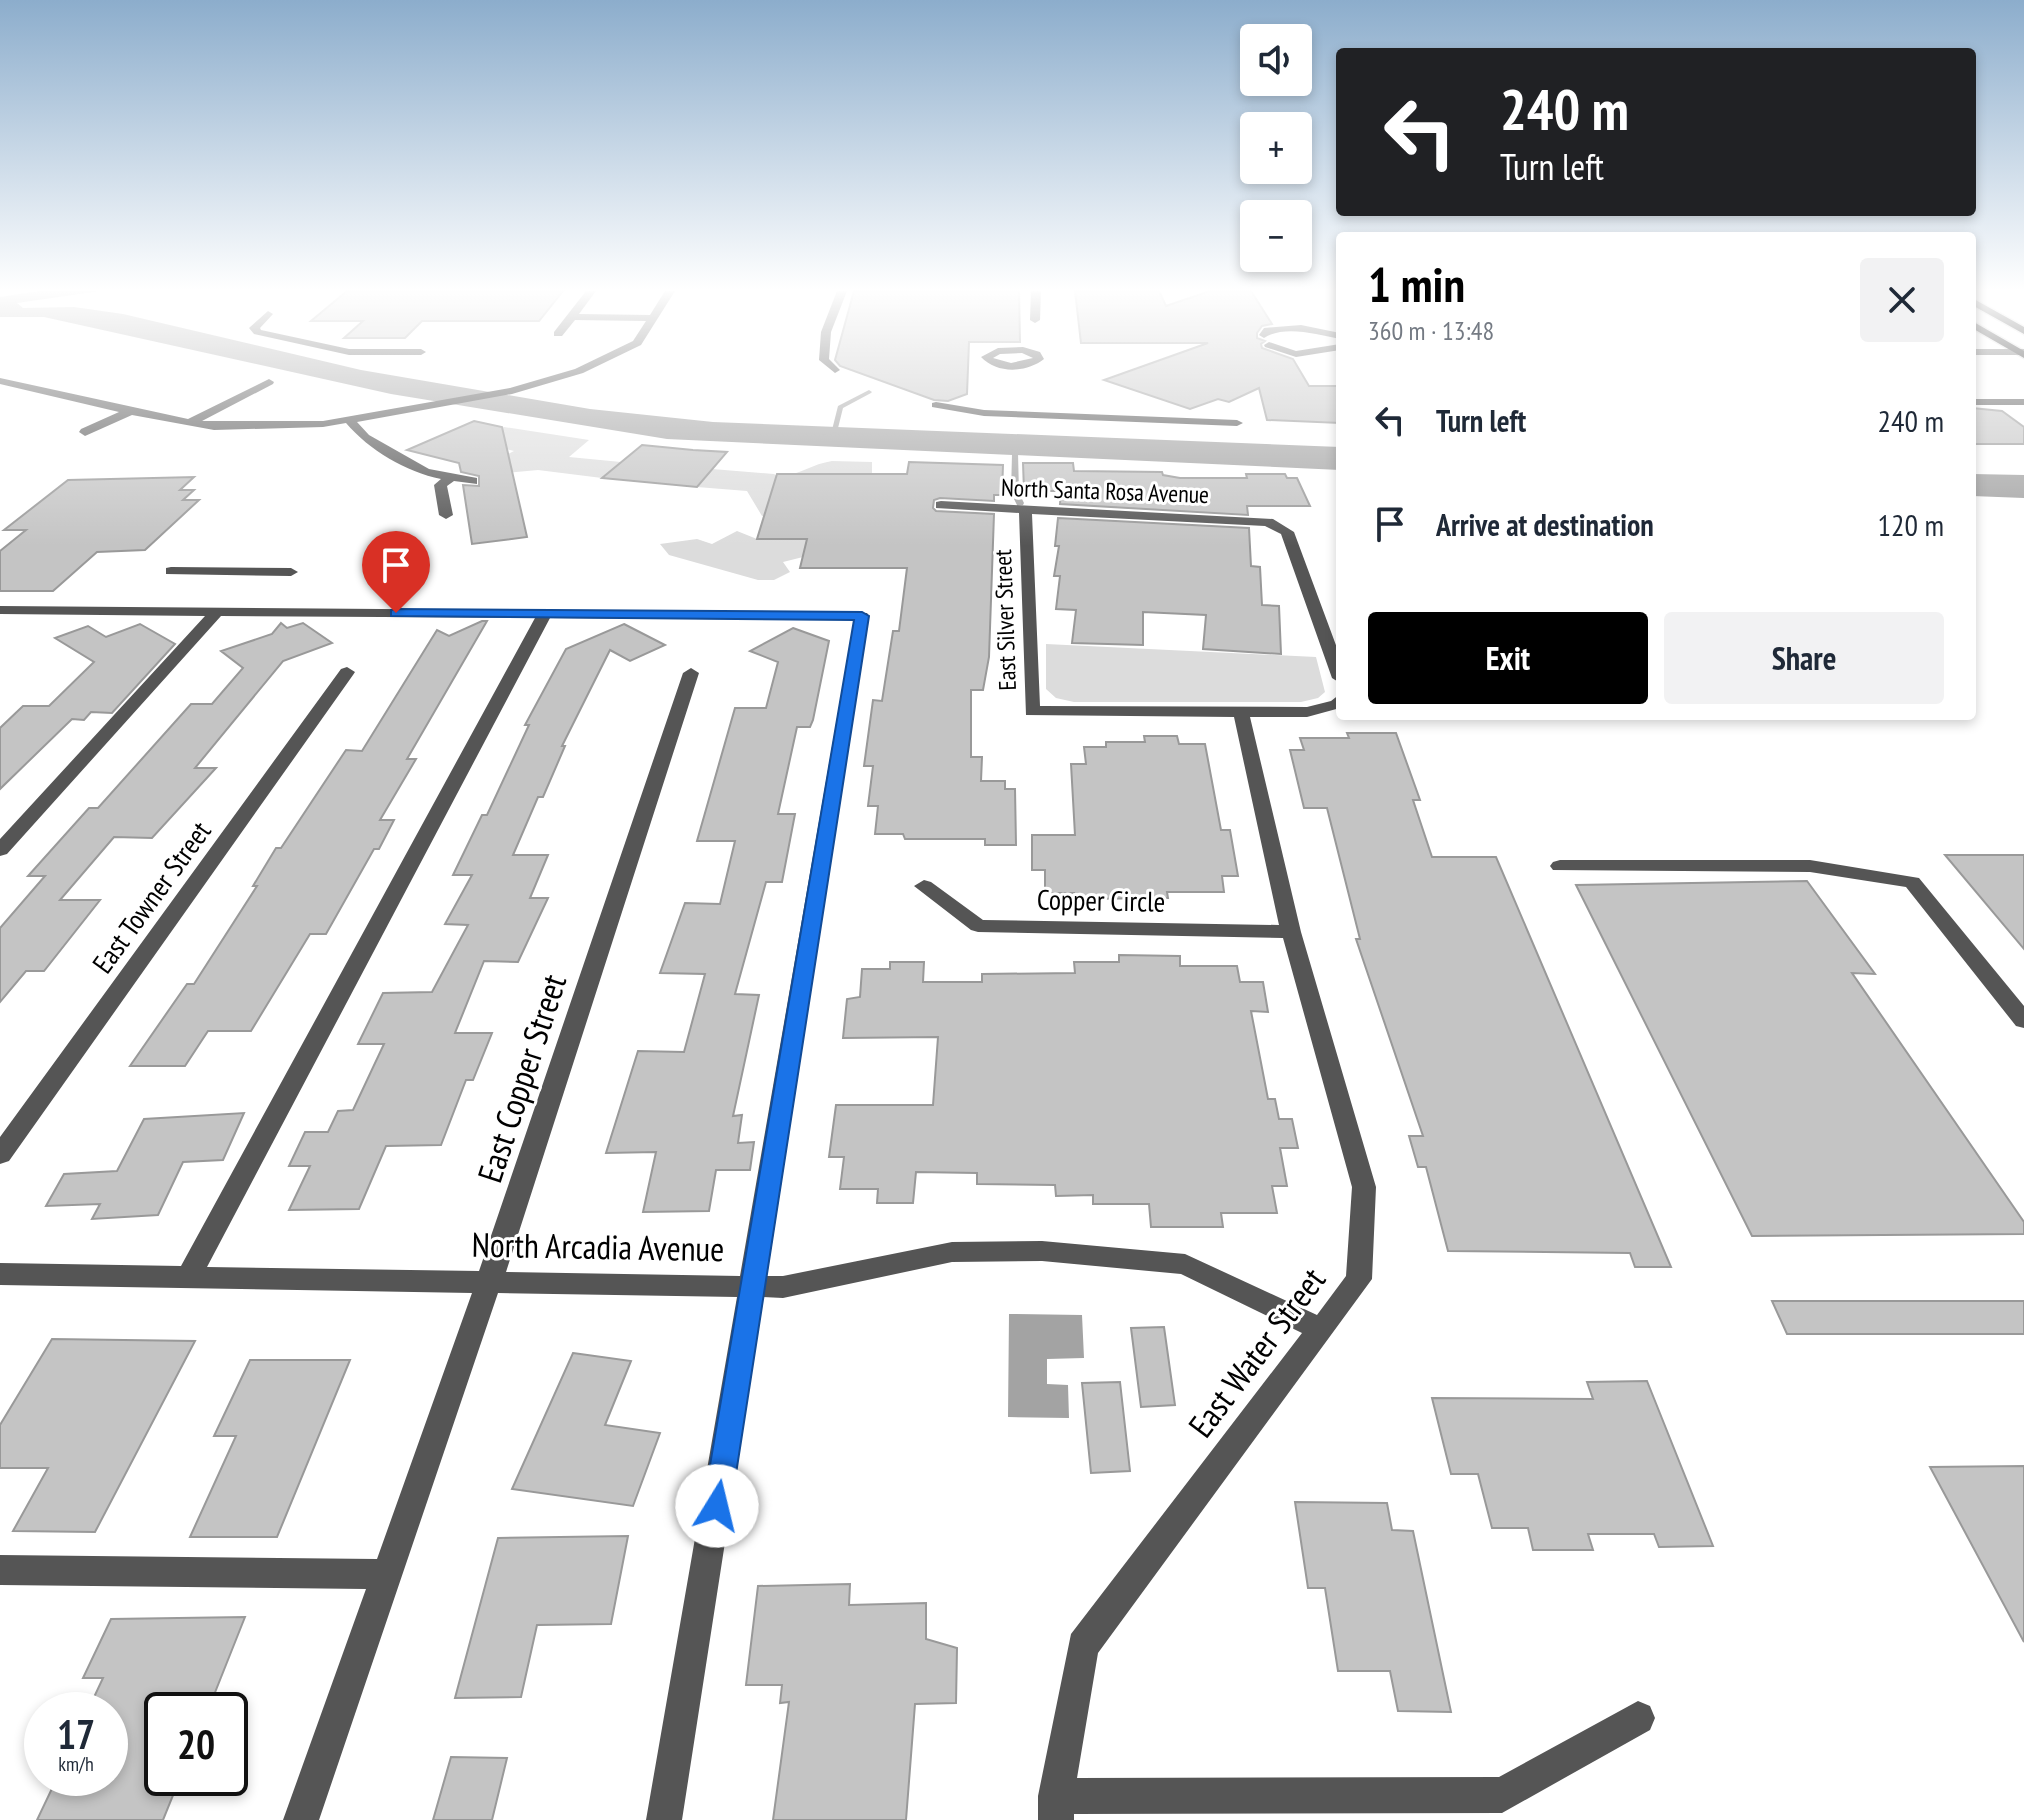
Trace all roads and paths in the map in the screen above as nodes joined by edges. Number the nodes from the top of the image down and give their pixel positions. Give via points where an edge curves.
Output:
1 (562, 376) edge
2 (0, 381) edge
3 (269, 382) dead end
4 (1976, 402) edge
5 (2024, 402) edge
6 (936, 405) dead end
7 (130, 412) junction
8 (350, 421) junction
9 (189, 423) junction
10 (1237, 423) dead end
11 (85, 432) dead end
12 (452, 477) junction
13 (473, 481) dead end
14 (941, 505) dead end
15 (1025, 510) junction
16 (446, 515) dead end
17 (171, 571) dead end
18 (291, 572) dead end
19 (0, 610) edge
20 (217, 612) junction
21 (545, 614) junction
22 (1336, 667) edge
23 (347, 672) dead end
24 (691, 673) dead end
25 (1336, 704) edge
26 (1241, 713) junction
27 (0, 850) edge
28 (1560, 866) dead end
29 (924, 886) dead end
30 (1291, 932) junction
31 (2024, 1021) edge
32 (0, 1155) edge
33 (0, 1274) edge
34 (189, 1276) junction
35 (490, 1279) junction
36 (753, 1285) junction
37 (1320, 1329) junction
38 (0, 1570) edge
39 (387, 1574) junction
40 (1638, 1718) dead end
41 (1056, 1808) edge
42 (301, 1820) edge
43 (664, 1820) edge

1 - 8 street via 512,391
2 - 7 street
3 - 9 street
4 - 5 street
6 - 10 street via 984,413
7 - 9 street
7 - 11 street
8 - 9 street via 267,427
8 - 12 street via 365,438 425,472
12 - 13 street
12 - 16 street via 440,485
14 - 15 street, North Santa Rosa Avenue
15 - 22 street, North Santa Rosa Avenue via 1268,522 1287,532
15 - 26 street, East Silver Street via 1032,711
17 - 18 street
19 - 20 street
20 - 21 street
20 - 27 street
21 - 34 street
21 - 36 street via 862,616
23 - 32 street, East Towner Street
24 - 35 street, East Copper Street
25 - 26 street via 1307,712
26 - 30 street, East Water Street
28 - 31 street via 1810,866 1912,882
29 - 30 street, Copper Circle via 978,926
30 - 37 street, East Water Street via 1364,1187 1359,1279
33 - 34 street, North Arcadia Avenue
34 - 35 street, North Arcadia Avenue
35 - 36 street, North Arcadia Avenue
35 - 39 street, East Copper Street
36 - 37 street, North Arcadia Avenue via 783,1287 952,1252 1042,1251 1185,1264
36 - 43 street
37 - 41 street, East Water Street via 1083,1646
38 - 39 street
39 - 42 street, East Copper Street
40 - 41 street via 1502,1795

